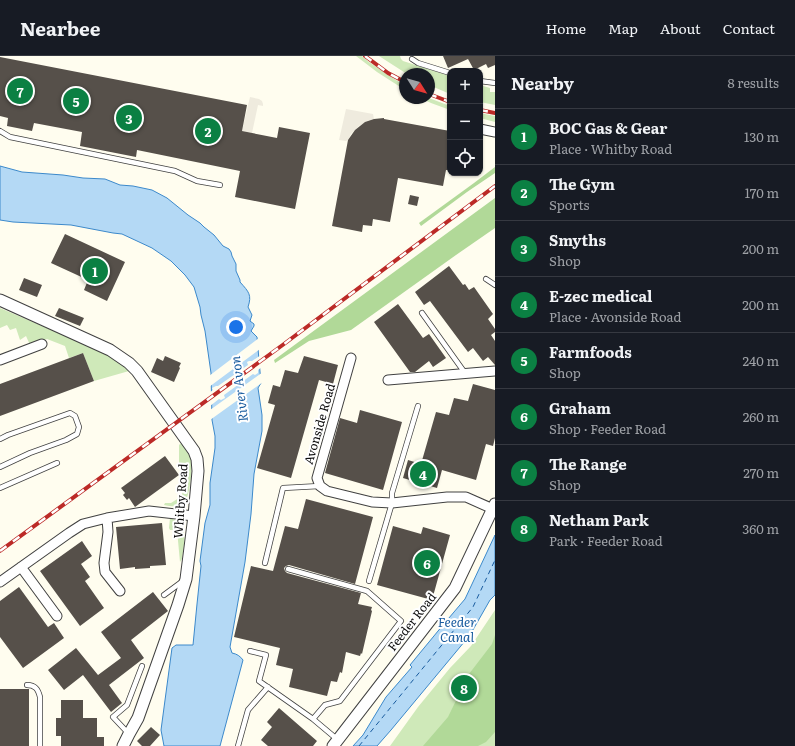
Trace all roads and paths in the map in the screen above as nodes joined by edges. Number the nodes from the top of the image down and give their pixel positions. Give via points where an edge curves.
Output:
1 (412, 59) dead end
2 (447, 72) edge
3 (483, 81) edge
4 (495, 83) edge
5 (483, 130) edge
6 (0, 131) edge
7 (495, 132) edge
8 (220, 186) dead end
9 (486, 279) dead end
10 (495, 285) edge
11 (0, 300) edge
12 (422, 313) dead end
13 (42, 344) dead end
14 (351, 358) dead end
15 (0, 360) edge
16 (495, 371) edge
17 (465, 373) junction
18 (388, 380) dead end
19 (418, 406) dead end
20 (0, 439) edge
21 (57, 463) dead end
22 (0, 467) edge
23 (320, 486) junction
24 (0, 488) edge
25 (392, 503) junction
26 (494, 506) edge
27 (194, 516) junction
28 (107, 518) junction
29 (265, 563) dead end
30 (22, 567) junction
31 (288, 569) dead end
32 (186, 578) junction
33 (369, 581) dead end
34 (0, 582) edge
35 (120, 592) dead end
36 (164, 595) dead end
37 (57, 616) dead end
38 (250, 651) dead end
39 (142, 666) dead end
40 (27, 685) dead end
41 (268, 687) junction
42 (313, 719) junction
43 (128, 734) junction
44 (335, 743) edge
45 (40, 746) edge
46 (123, 746) edge
47 (238, 746) edge

1 - 2 lane
3 - 4 lane
5 - 7 street
6 - 8 lane via 10,137 175,171 197,181
9 - 10 lane
11 - 27 street, Whitby Road via 110,350 130,363 194,451 198,471
12 - 17 lane
13 - 15 street
14 - 23 street, Avonside Road via 317,478
16 - 17 street
17 - 18 street
19 - 25 lane via 392,493
20 - 22 lane via 70,413 75,416 79,426 77,434 66,440
21 - 24 lane
23 - 25 street via 327,491 372,502
23 - 29 lane via 283,488
25 - 26 street via 448,494
25 - 33 lane
26 - 44 street, Feeder Road via 455,588
27 - 28 street via 149,512
27 - 32 street, Whitby Road
28 - 30 street via 83,524
28 - 35 street via 105,572
30 - 34 street
30 - 37 street
31 - 42 lane via 367,590 401,622 340,701 326,706
32 - 36 lane
32 - 43 street, Whitby Road via 138,718
38 - 41 lane via 266,656 259,681
39 - 43 lane via 127,705 113,717
40 - 45 lane via 32,685 39,692
41 - 42 lane
41 - 47 lane via 248,710
42 - 44 lane
43 - 46 street, Whitby Road

